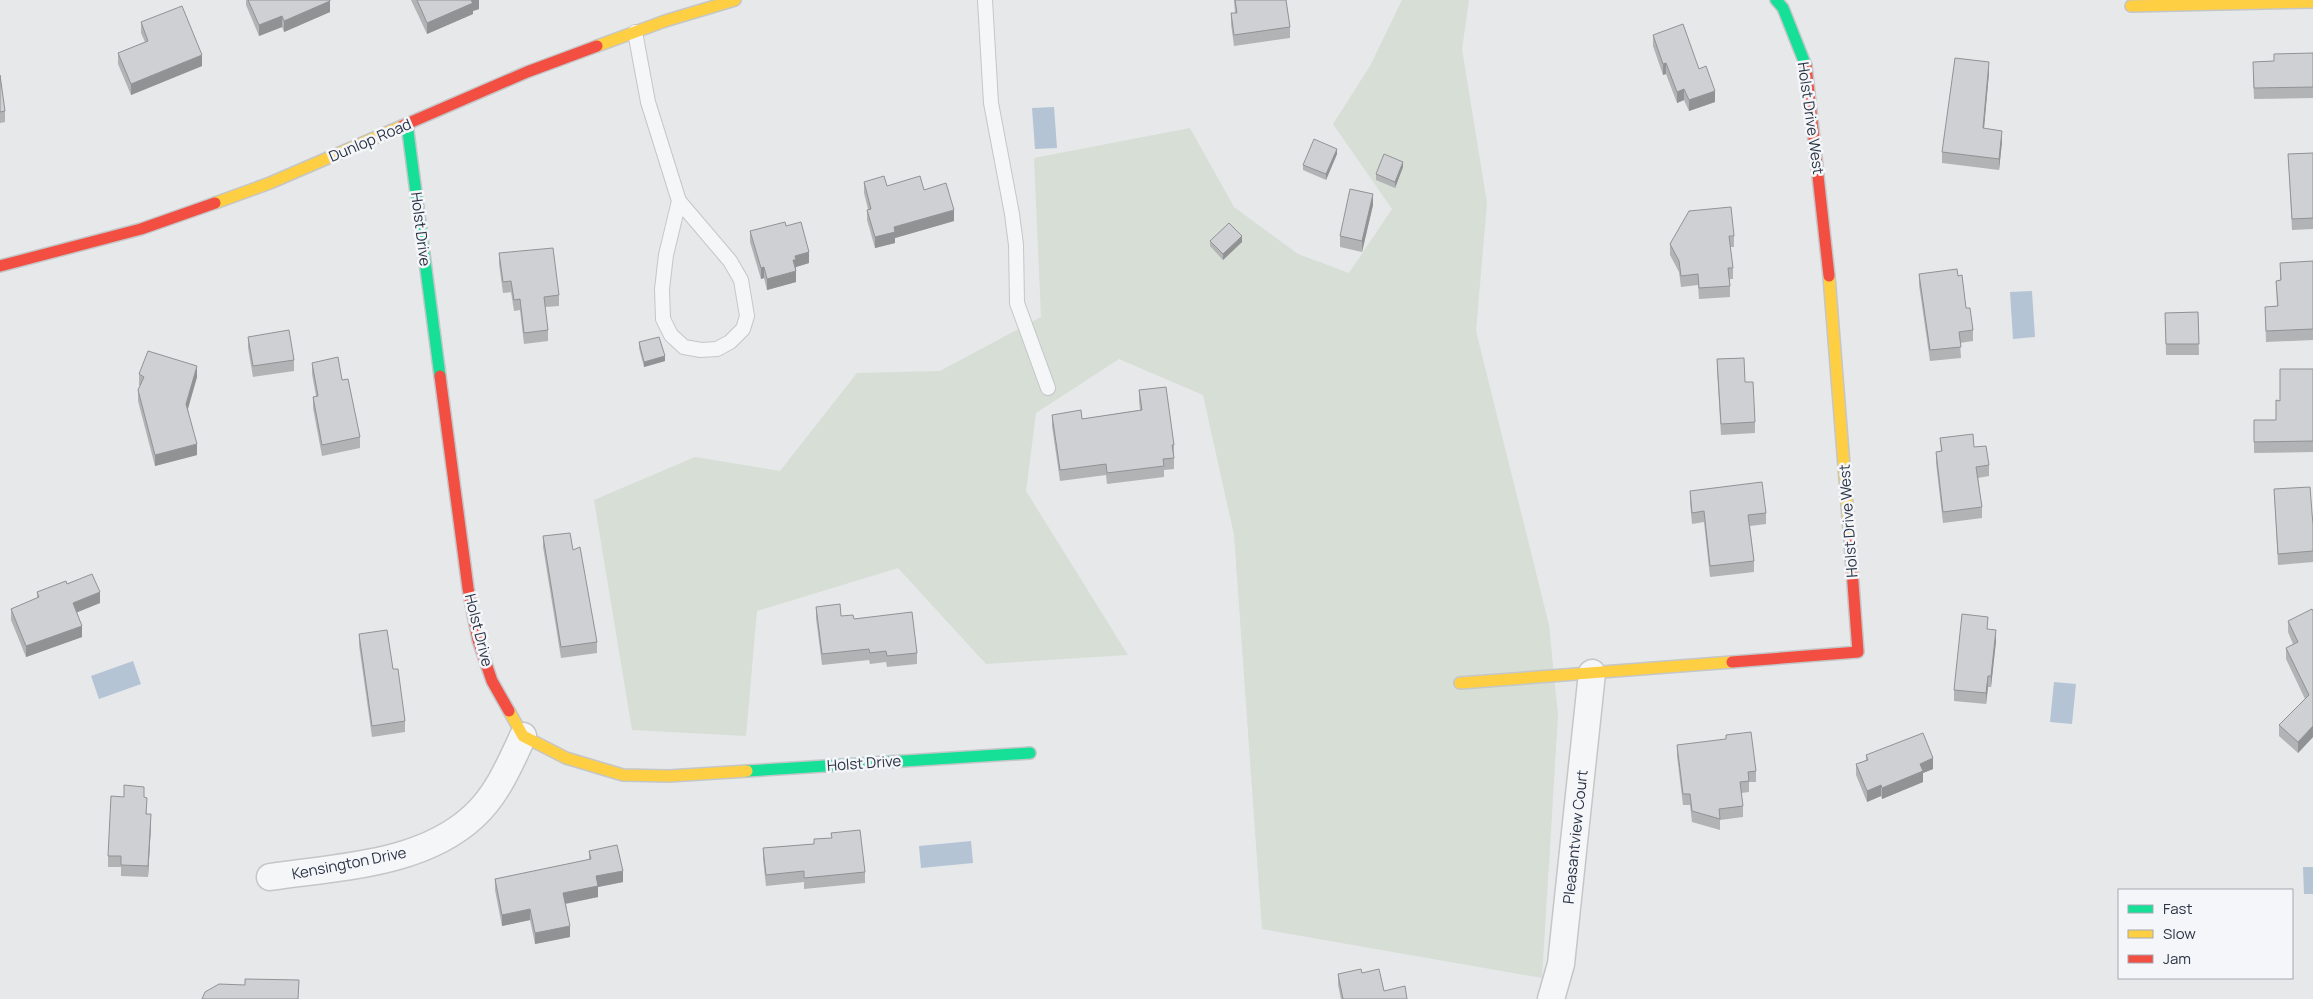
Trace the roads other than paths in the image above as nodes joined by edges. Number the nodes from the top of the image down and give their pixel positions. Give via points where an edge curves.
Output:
1 (735, 0) edge
2 (985, 0) edge
3 (1776, 0) edge
4 (2313, 2) edge
5 (2131, 6) dead end
6 (635, 32) junction
7 (407, 124) junction
8 (678, 201) junction
9 (0, 266) edge
10 (1048, 388) dead end
11 (1592, 673) junction
12 (1460, 683) dead end
13 (523, 736) junction
14 (1030, 753) dead end
15 (270, 877) dead end
16 (1551, 999) edge

1 - 6 street, Dunlop Road
2 - 10 lane via 991,103 1016,245 1017,302
3 - 11 street, Holst Drive West via 1806,63 1826,237 1858,652
4 - 5 street
6 - 7 street, Dunlop Road via 527,72
6 - 8 lane via 648,102
7 - 9 street, Dunlop Road via 270,183 141,229
7 - 13 street, Holst Drive via 478,640 492,681
8 - 8 lane via 730,261 740,280 746,316 742,329 718,349 684,347 671,335 663,319 666,255
11 - 12 street, Holst Drive West
11 - 16 street, Pleasantview Court via 1561,964
13 - 14 street, Holst Drive via 566,758 622,775 669,776
13 - 15 street, Kensington Drive via 503,778 475,816 444,839 397,857

